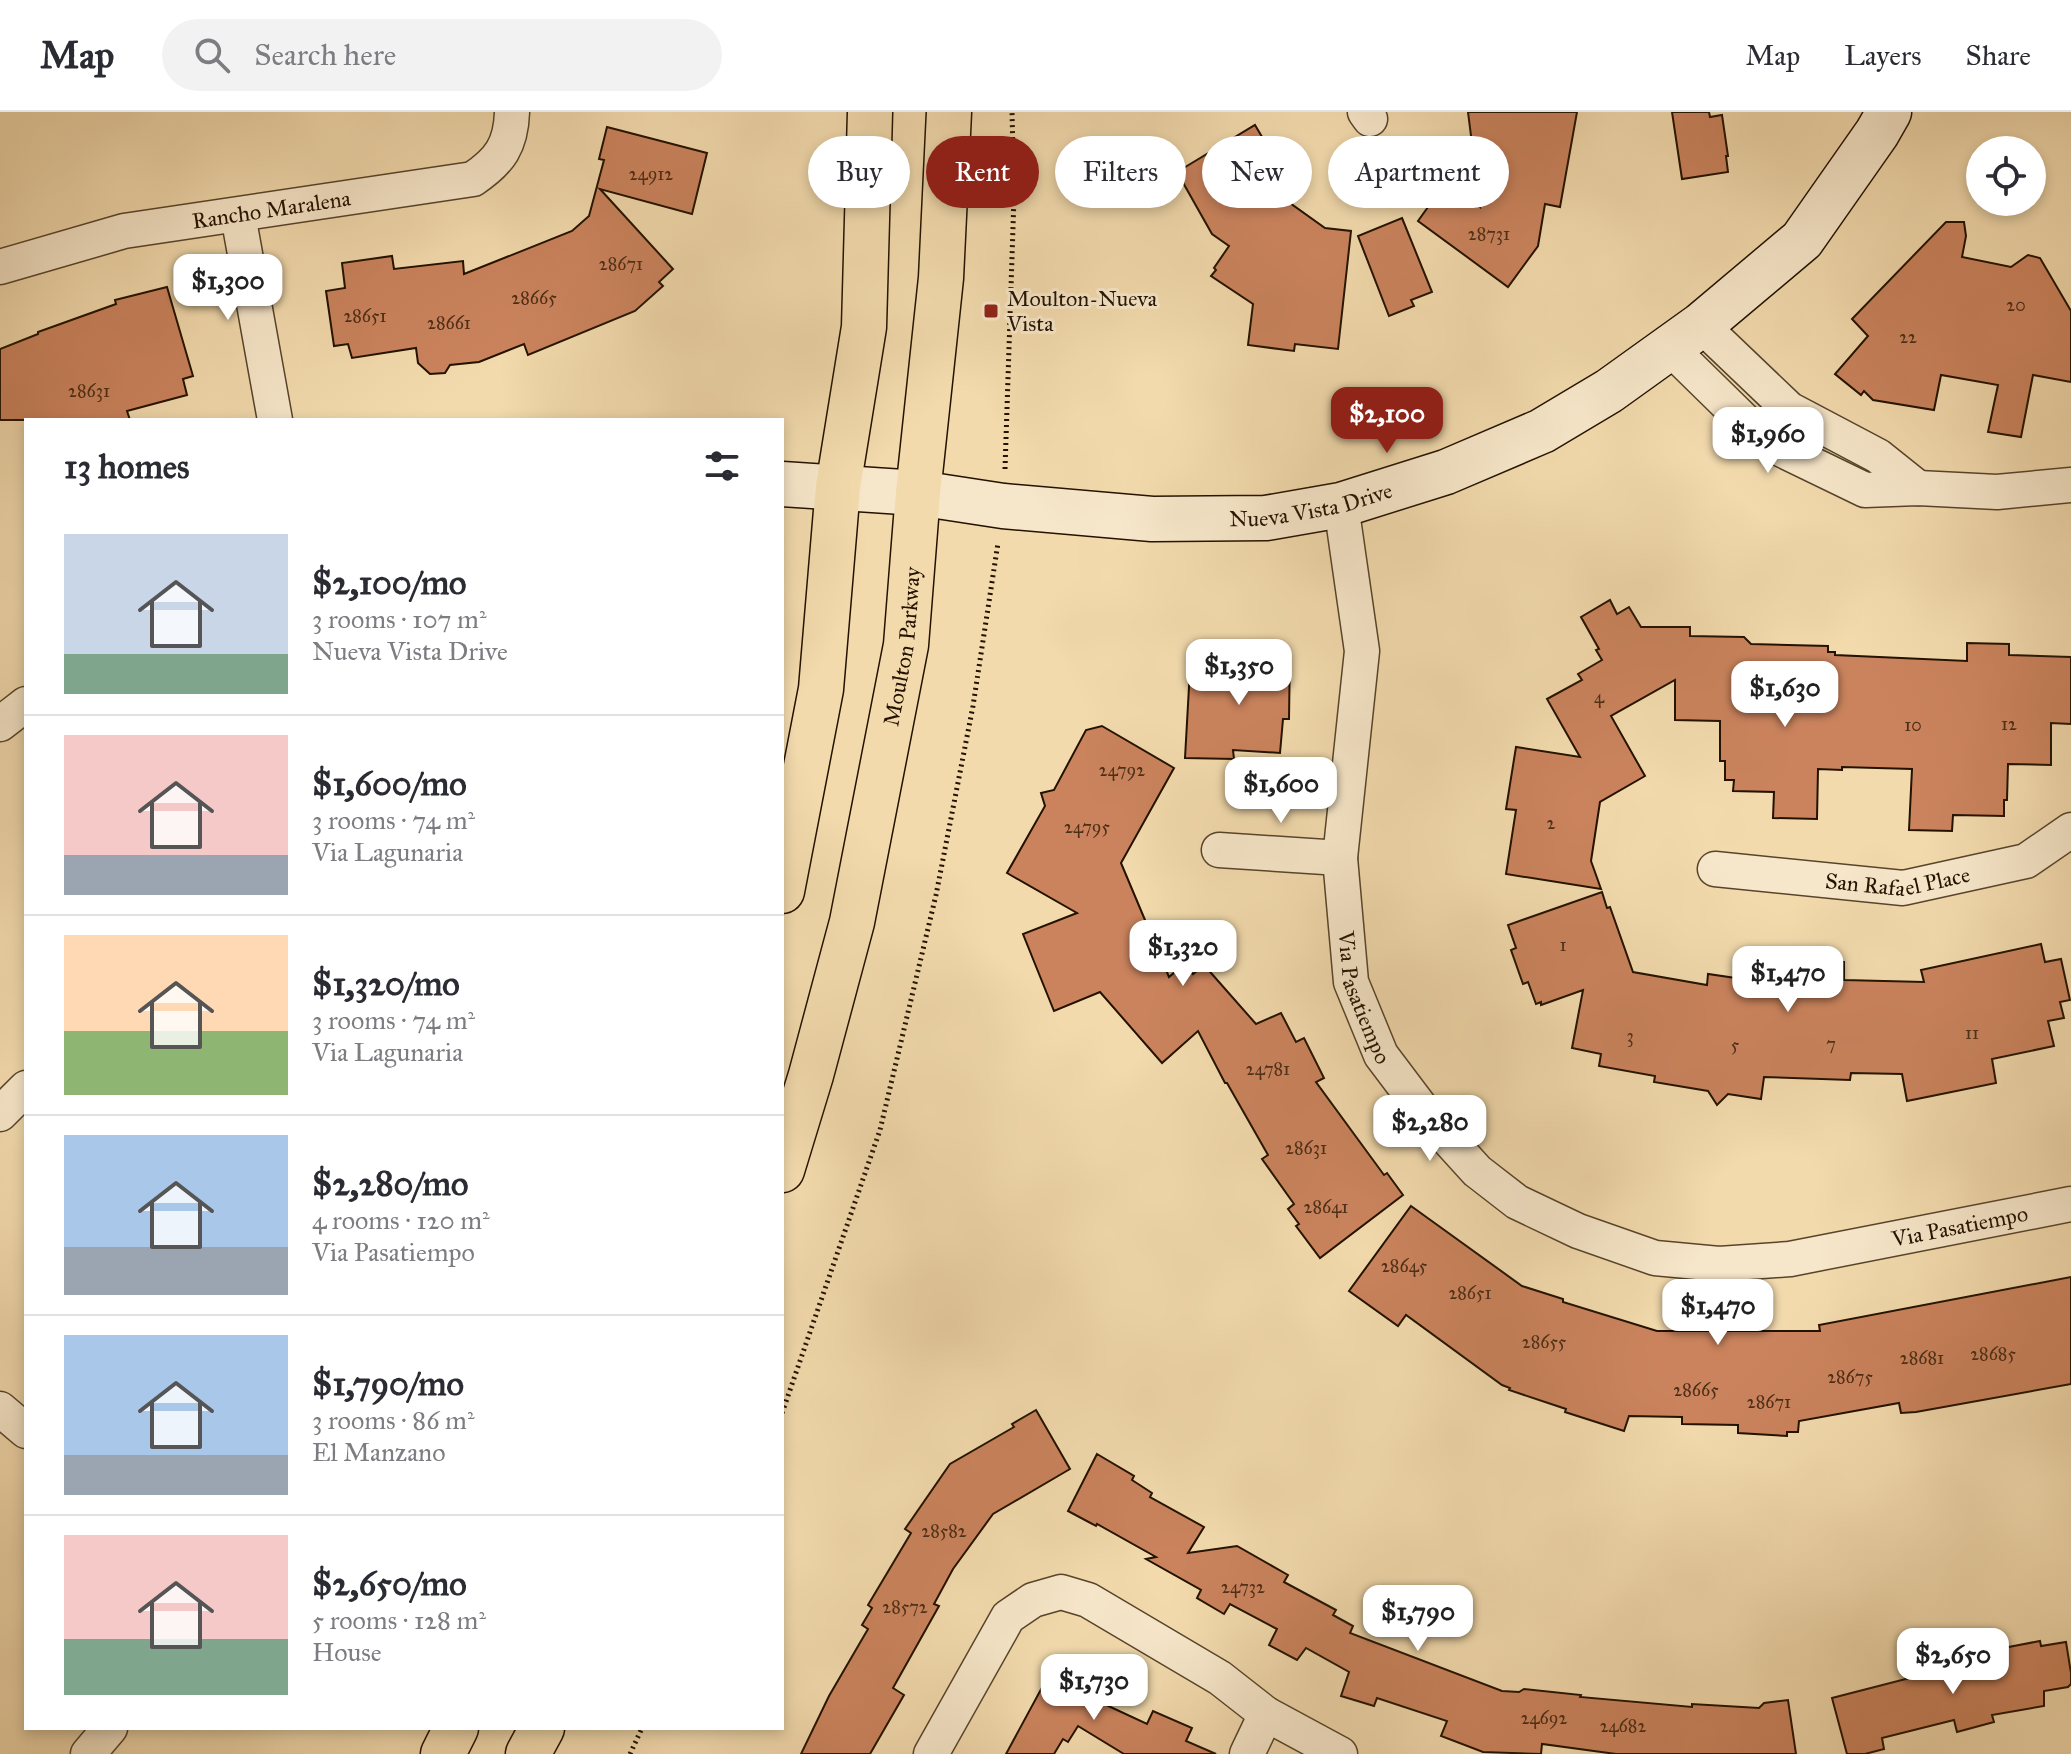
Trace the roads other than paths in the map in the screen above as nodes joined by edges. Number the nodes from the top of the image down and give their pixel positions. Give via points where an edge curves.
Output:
1 (512, 112) edge
2 (870, 112) edge
3 (949, 112) edge
4 (1889, 112) edge
5 (238, 215) junction
6 (0, 267) edge
7 (1686, 336) junction
8 (275, 418) edge
9 (1824, 427) junction
10 (1810, 463) junction
11 (784, 484) edge
12 (2071, 485) edge
13 (838, 487) junction
14 (1918, 488) junction
15 (918, 493) junction
16 (1341, 505) junction
17 (24, 706) edge
18 (0, 724) edge
19 (2071, 830) edge
20 (1219, 850) dead end
21 (1340, 858) junction
22 (1715, 869) dead end
23 (784, 881) edge
24 (24, 1090) edge
25 (0, 1114) edge
26 (784, 1163) edge
27 (2071, 1204) edge
28 (0, 1409) edge
29 (24, 1429) edge
30 (1266, 1714) junction
31 (108, 1730) edge
32 (455, 1730) edge
33 (541, 1730) edge
34 (88, 1754) edge
35 (443, 1754) edge
36 (528, 1754) edge
37 (931, 1754) edge
38 (1247, 1754) edge
39 (1340, 1754) edge

1 - 5 street, Rancho Maralena via 507,144 494,165 473,179
2 - 13 main road via 864,327
3 - 15 main road, Moulton Parkway via 941,278
4 - 7 street, Nueva Vista Drive via 1802,240
5 - 6 street, Rancho Maralena via 124,231
5 - 8 street
7 - 9 street via 1789,409
7 - 10 street via 1766,442
7 - 16 street, Nueva Vista Drive via 1542,431 1446,472
9 - 10 street
9 - 14 street via 1878,456
10 - 14 street via 1865,490
11 - 13 street, Nueva Vista Drive
12 - 14 street via 1997,492
13 - 15 street, Nueva Vista Drive
13 - 23 main road via 821,689
15 - 16 street, Nueva Vista Drive via 1003,506 1166,519 1266,518
15 - 26 main road, Moulton Parkway via 906,645 852,922
16 - 21 street, Via Pasatiempo via 1362,651
17 - 18 street
19 - 22 street, San Rafael Place via 2026,861 1903,888
20 - 21 street
21 - 27 street, Via Pasatiempo via 1351,982 1381,1055 1477,1171 1517,1202 1578,1231 1655,1258 1719,1264 1790,1259
24 - 25 street
28 - 29 street
30 - 37 street via 1220,1678 1088,1600 1061,1592 1033,1600 1008,1617
30 - 38 street
30 - 39 street
31 - 34 street
32 - 35 main road
33 - 36 main road

